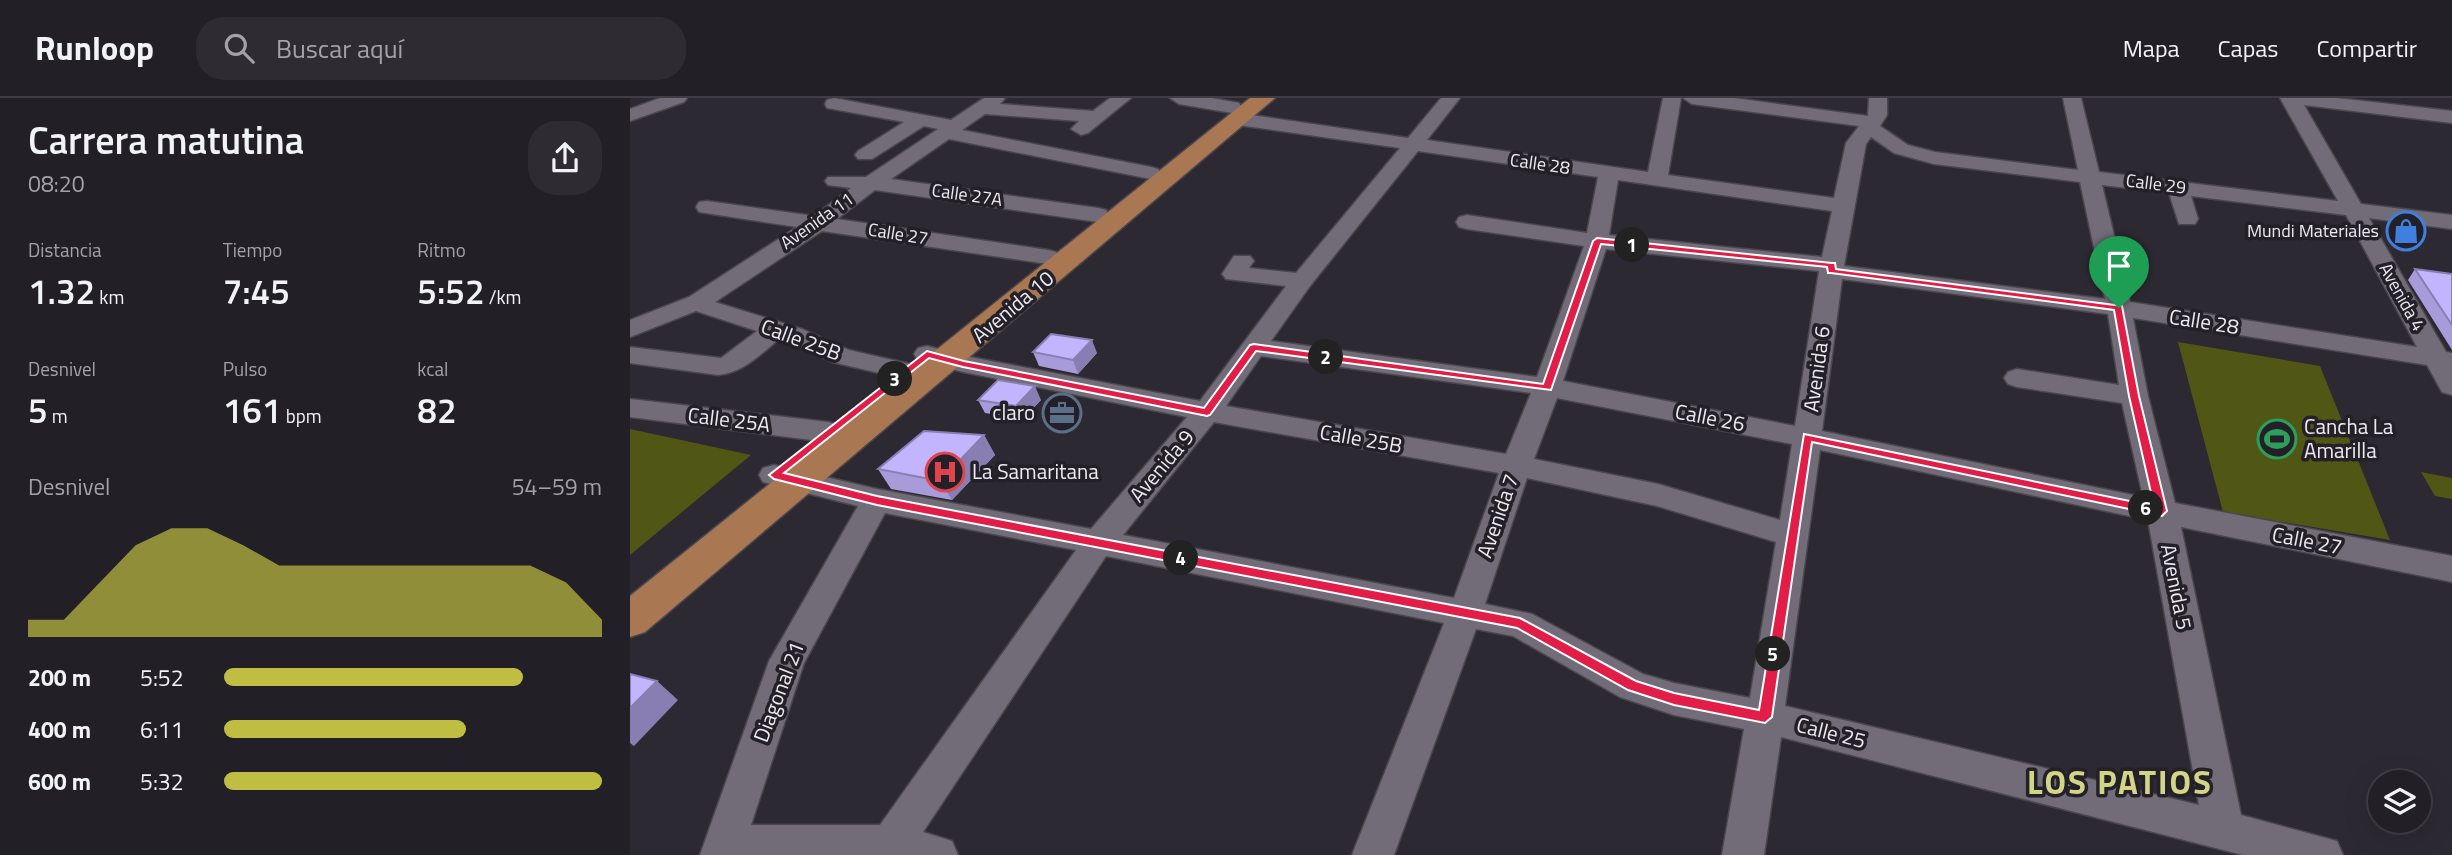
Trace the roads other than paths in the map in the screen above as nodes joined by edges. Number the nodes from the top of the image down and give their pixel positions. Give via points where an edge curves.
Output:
1 (678, 98) edge
2 (1122, 98) edge
3 (1179, 98) edge
4 (1264, 98) edge
5 (1451, 98) edge
6 (1672, 98) edge
7 (1692, 98) edge
8 (2072, 98) edge
9 (2290, 98) edge
10 (989, 103) edge
11 (834, 104) dead end
12 (1238, 108) edge
13 (630, 115) edge
14 (1097, 117) junction
15 (2452, 117) edge
16 (921, 120) junction
17 (1881, 127) edge
18 (950, 129) junction
19 (1412, 144) junction
20 (1050, 153) junction
21 (864, 155) dead end
22 (1151, 173) junction
23 (1609, 174) junction
24 (2091, 176) junction
25 (1657, 180) junction
26 (835, 181) dead end
27 (870, 183) junction
28 (2177, 186) junction
29 (1843, 206) junction
30 (707, 207) dead end
31 (2352, 208) junction
32 (1098, 215) junction
33 (2187, 219) dead end
34 (820, 222) junction
35 (1467, 222) dead end
36 (2452, 222) edge
37 (1597, 241) junction
38 (1048, 257) junction
39 (1242, 261) dead end
40 (1831, 268) junction
41 (1302, 281) junction
42 (698, 302) junction
43 (2119, 308) junction
44 (630, 328) edge
45 (776, 329) junction
46 (1254, 347) junction
47 (630, 355) edge
48 (2444, 360) edge
49 (927, 362) junction
50 (2017, 377) dead end
51 (2452, 386) edge
52 (1547, 388) junction
53 (2134, 396) junction
54 (630, 408) edge
55 (1207, 412) junction
56 (828, 432) junction
57 (1807, 437) junction
58 (1516, 466) junction
59 (786, 478) junction
60 (877, 500) junction
61 (2162, 511) junction
62 (1792, 535) junction
63 (1099, 542) junction
64 (2452, 569) edge
65 (630, 591) edge
66 (1465, 613) junction
67 (630, 620) edge
68 (1765, 717) junction
69 (2236, 840) edge
70 (890, 845) junction
71 (722, 850) edge
72 (937, 855) edge
73 (1373, 855) edge
74 (1743, 855) edge
75 (2322, 855) edge

1 - 13 street
2 - 14 street
3 - 12 street, Calle 28
4 - 12 main road, Avenida 10
5 - 19 street, Avenida 9
6 - 25 street
7 - 17 street, Calle 29
8 - 24 street, Avenida 5
9 - 15 street
9 - 31 street, Avenida 4
10 - 14 street
10 - 18 street, Avenida 11
11 - 16 street
12 - 19 street, Calle 28
12 - 22 main road, Avenida 10
12 - 49 main road, Avenida 10
14 - 20 street
16 - 18 street
16 - 21 street
17 - 24 street, Calle 29 via 1934,158
17 - 29 street, Avenida 6 via 1856,143
18 - 20 street
18 - 27 street, Avenida 11
19 - 23 street, Calle 28
19 - 41 street, Avenida 9
20 - 22 street
22 - 32 main road, Avenida 10
23 - 25 street, Calle 28
23 - 37 street, Avenida 7
24 - 28 street, Calle 29
24 - 43 street, Avenida 5
25 - 29 street, Calle 28
26 - 27 street, Calle 27A
27 - 32 street, Calle 27A
27 - 34 street, Avenida 11
28 - 31 street, Calle 29
28 - 33 street
29 - 40 street, Avenida 6
30 - 34 street, Calle 27
31 - 36 street, Calle 29
31 - 48 street, Avenida 4
32 - 38 main road, Avenida 10
34 - 38 street, Calle 27
34 - 42 street, Avenida 11
35 - 37 street, Calle 28
37 - 40 street, Calle 28
37 - 52 street, Avenida 7
38 - 49 main road, Avenida 10
39 - 41 street via 1234,274
40 - 43 street, Calle 28
40 - 57 street, Avenida 6
41 - 46 street, Avenida 9
42 - 44 street, Avenida 11
42 - 45 street, Calle 25B
43 - 48 street, Calle 28
43 - 53 street, Avenida 5
45 - 47 street via 728,366 718,368
45 - 49 street, Calle 25B via 841,356
46 - 52 street, Calle 26
46 - 55 street, Avenida 9
48 - 51 street, Avenida 4
49 - 55 street, Calle 25B
49 - 56 main road, Avenida 10
49 - 59 main road, Avenida 10
50 - 53 street
52 - 57 street, Calle 26
52 - 58 street, Avenida 7
53 - 61 street, Avenida 5
54 - 56 street, Calle 25A
55 - 58 street, Calle 25B
55 - 63 street, Avenida 9
56 - 59 main road, Avenida 10
57 - 61 street, Calle 26
57 - 62 street, Avenida 6
58 - 62 street, Calle 25B via 1658,495
58 - 66 street, Avenida 7
59 - 60 street, Calle 25
59 - 65 main road, Avenida 10
59 - 67 main road, Avenida 10
60 - 63 street, Calle 25
60 - 71 street, Diagonal 21 via 787,661
61 - 64 street, Calle 27
61 - 69 street, Avenida 5
62 - 68 street, Avenida 6
63 - 66 street, Calle 25
63 - 70 street, Avenida 9
66 - 68 street, Calle 25 via 1520,624 1633,686
66 - 73 street, Avenida 7
68 - 69 street, Calle 25
68 - 74 street, Avenida 6
69 - 75 street, Calle 25
70 - 71 street
70 - 72 street

